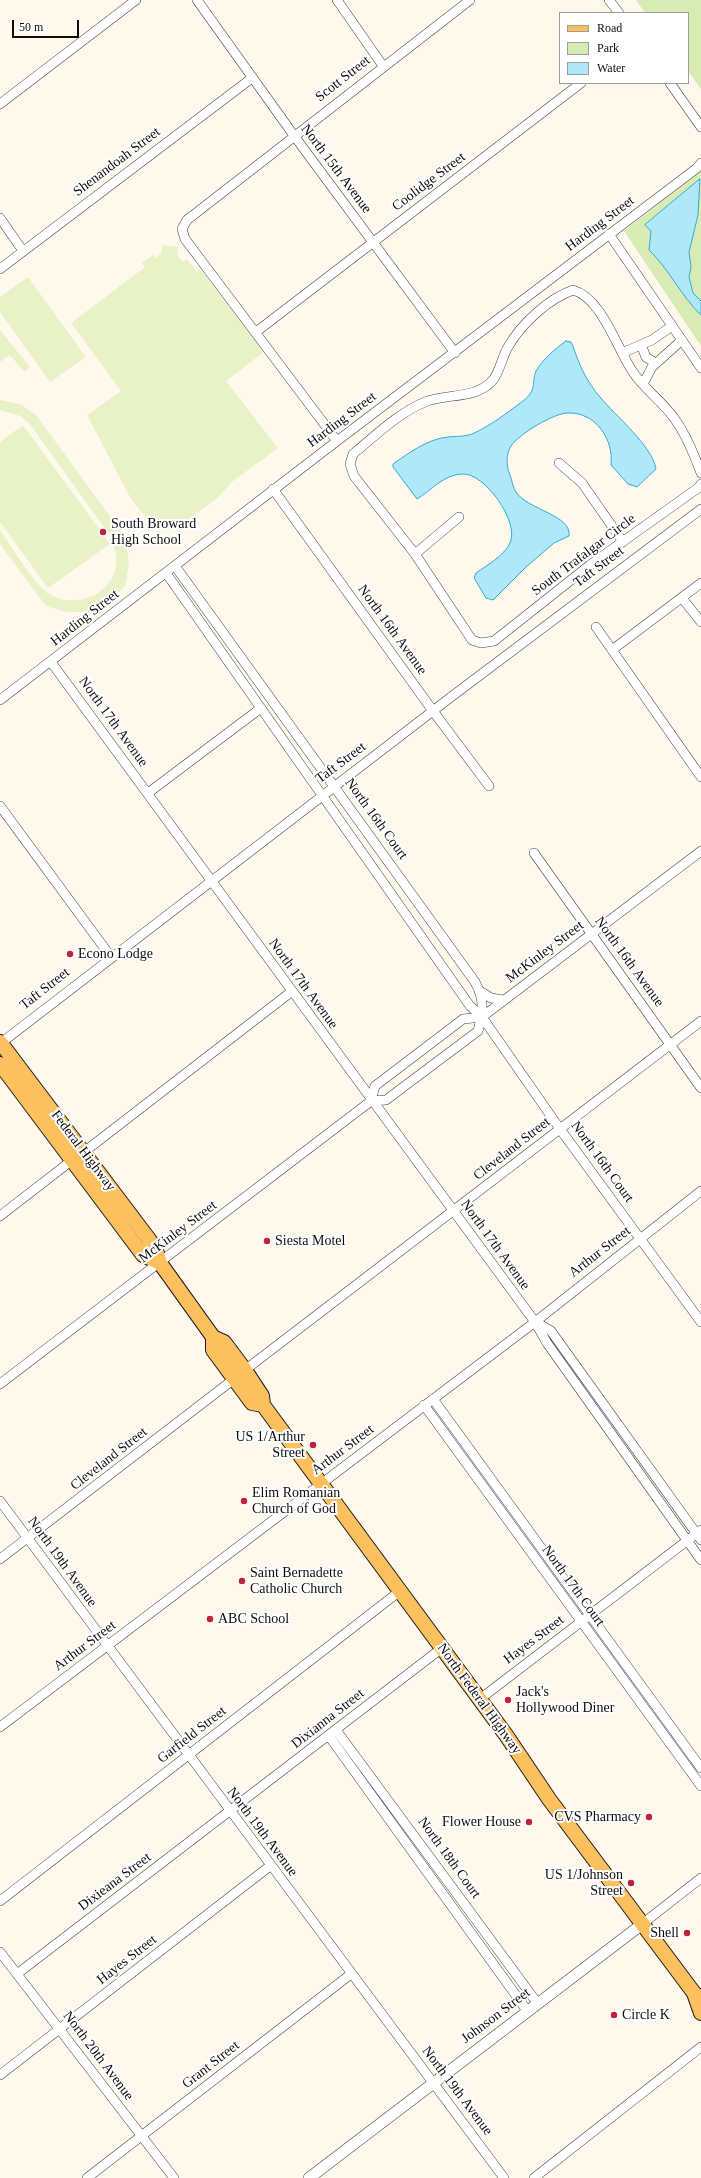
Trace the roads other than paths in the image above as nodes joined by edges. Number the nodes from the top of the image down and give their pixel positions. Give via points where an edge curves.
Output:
1 (136, 0) edge
2 (197, 0) edge
3 (337, 0) edge
4 (469, 0) edge
5 (609, 0) edge
6 (618, 12) edge
7 (383, 66) junction
8 (252, 78) junction
9 (581, 84) edge
10 (671, 84) edge
11 (0, 104) edge
12 (701, 127) edge
13 (295, 137) junction
14 (701, 163) edge
15 (0, 218) edge
16 (609, 234) junction
17 (374, 242) junction
18 (23, 251) junction
19 (0, 269) edge
20 (672, 326) junction
21 (256, 332) junction
22 (682, 340) junction
23 (640, 345) junction
24 (455, 352) junction
25 (622, 353) junction
26 (655, 363) junction
27 (701, 368) edge
28 (643, 384) junction
29 (336, 440) junction
30 (559, 463) dead end
31 (701, 473) edge
32 (701, 484) edge
33 (274, 489) junction
34 (701, 510) edge
35 (459, 517) dead end
36 (623, 542) junction
37 (415, 554) junction
38 (175, 566) junction
39 (166, 573) junction
40 (701, 583) edge
41 (682, 598) junction
42 (701, 622) edge
43 (596, 627) dead end
44 (612, 650) junction
45 (52, 662) junction
46 (0, 700) edge
47 (261, 708) junction
48 (433, 711) junction
49 (701, 777) edge
50 (335, 786) junction
51 (489, 786) dead end
52 (148, 794) junction
53 (324, 795) junction
54 (0, 806) edge
55 (701, 851) edge
56 (534, 853) dead end
57 (211, 880) junction
58 (591, 934) junction
59 (111, 957) junction
60 (480, 991) junction
61 (291, 992) junction
62 (503, 1000) junction
63 (482, 1017) junction
64 (701, 1021) edge
65 (0, 1042) edge
66 (671, 1045) junction
67 (0, 1064) edge
68 (701, 1088) edge
69 (372, 1101) junction
70 (560, 1129) junction
71 (84, 1152) junction
72 (71, 1161) junction
73 (701, 1191) edge
74 (453, 1212) junction
75 (0, 1216) edge
76 (640, 1238) junction
77 (160, 1263) junction
78 (535, 1322) junction
79 (701, 1322) edge
80 (239, 1375) junction
81 (0, 1384) edge
82 (433, 1399) junction
83 (263, 1405) joint
84 (424, 1405) junction
85 (322, 1484) junction
86 (0, 1501) edge
87 (700, 1535) edge
88 (28, 1539) junction
89 (687, 1542) junction
90 (0, 1560) edge
91 (701, 1560) edge
92 (400, 1591) junction
93 (589, 1615) junction
94 (581, 1621) junction
95 (107, 1647) junction
96 (442, 1648) junction
97 (480, 1699) junction
98 (0, 1727) edge
99 (332, 1733) junction
100 (188, 1756) junction
101 (701, 1768) edge
102 (700, 1784) edge
103 (230, 1812) junction
104 (270, 1866) junction
105 (701, 1878) edge
106 (0, 1901) edge
107 (641, 1925) junction
108 (0, 1952) edge
109 (17, 1974) junction
110 (351, 1974) junction
111 (697, 1995) edge
112 (538, 2004) junction
113 (528, 2012) junction
114 (701, 2013) edge
115 (60, 2029) junction
116 (701, 2047) edge
117 (0, 2075) edge
118 (433, 2082) junction
119 (142, 2136) junction
120 (87, 2178) edge
121 (174, 2178) edge
122 (309, 2178) edge
123 (504, 2178) edge
124 (534, 2178) edge

1 - 11 street
2 - 8 street, North 15th Avenue
3 - 7 street
4 - 7 street, Scott Street
5 - 6 street
7 - 13 street, Scott Street via 304,127
8 - 13 street, North 15th Avenue
8 - 18 street, Shenandoah Street
9 - 17 street, Coolidge Street
10 - 12 street
13 - 17 street, North 15th Avenue
13 - 21 street, Scott Street via 187,220 182,229 184,239
14 - 16 street, Harding Street
15 - 18 street
16 - 20 street
16 - 24 street, Harding Street
17 - 21 street, Coolidge Street
17 - 24 street, North 15th Avenue
18 - 19 street, Shenandoah Street
20 - 22 street
20 - 23 street
21 - 29 street
22 - 26 street
22 - 27 street
23 - 25 street
23 - 26 street via 646,357
24 - 29 street, Harding Street
25 - 28 street
25 - 37 street via 613,334 585,295 573,290 563,293 519,331 508,347 493,380 482,389 465,395 425,402 353,454 350,464 354,476
26 - 28 street
28 - 31 street via 674,418 695,456
29 - 33 street, Harding Street
30 - 36 street via 582,483
32 - 36 street, South Trafalgar Circle
33 - 38 street, Harding Street
33 - 48 street, North 16th Avenue
34 - 48 street, Taft Street
35 - 37 street
36 - 37 street, South Trafalgar Circle via 494,641 481,644 472,640
38 - 39 street, Harding Street
38 - 50 street, North 16th Court
39 - 45 street, Harding Street
39 - 47 street, North 16th Court
40 - 41 street
41 - 42 street
41 - 44 street
43 - 44 street
44 - 49 street
45 - 46 street, Harding Street
45 - 52 street, North 17th Avenue
47 - 52 street
47 - 53 street, North 16th Court
48 - 50 street, Taft Street
48 - 51 street, North 16th Avenue
50 - 53 street, Taft Street
50 - 60 street, North 16th Court
52 - 57 street, North 17th Avenue
53 - 57 street, Taft Street
53 - 63 street, North 16th Court via 329,806 470,1006
54 - 59 street
55 - 58 street, McKinley Street
56 - 58 street, North 16th Avenue
57 - 59 street, Taft Street
57 - 61 street, North 17th Avenue
58 - 62 street, McKinley Street
58 - 66 street, North 16th Avenue
59 - 65 street, Taft Street
60 - 62 street via 491,998
60 - 63 street, North 16th Court via 483,1002
61 - 69 street, North 17th Avenue
61 - 71 street
62 - 63 street, McKinley Street
63 - 69 street, McKinley Street via 478,1031 386,1100
63 - 69 street via 463,1019 375,1086
63 - 70 street, North 16th Court
64 - 66 street, Cleveland Street
65 - 71 main road, Federal Highway
66 - 68 street, North 16th Avenue
66 - 70 street, Cleveland Street
67 - 72 main road, Federal Highway
69 - 74 street, North 17th Avenue
69 - 77 street, McKinley Street
70 - 74 street, Cleveland Street
70 - 76 street, North 16th Court
71 - 77 main road, Federal Highway via 148,1238 156,1250
72 - 75 street
72 - 77 main road, Federal Highway via 143,1255
73 - 76 street, Arthur Street
74 - 78 street, North 17th Avenue
74 - 80 street, Cleveland Street
76 - 78 street, Arthur Street
76 - 79 street, North 16th Court
77 - 80 main road, Federal Highway via 213,1337 213,1350
77 - 81 street, McKinley Street
78 - 82 street, Arthur Street
78 - 87 street, North 17th Avenue via 551,1331
78 - 89 street, North 17th Avenue via 547,1343
80 - 83 main road, Federal Highway via 252,1403
80 - 88 street, Cleveland Street
82 - 84 street, Arthur Street
82 - 93 street, North 17th Court
83 - 85 main road, North Federal Highway
84 - 85 street, Arthur Street
84 - 94 street, North 17th Court
85 - 92 main road, North Federal Highway
85 - 95 street, Arthur Street
86 - 88 street, North 19th Avenue
87 - 89 street, Hayes Street
88 - 90 street, Cleveland Street
88 - 95 street, North 19th Avenue
89 - 91 street, North 17th Avenue
89 - 93 street, Hayes Street
92 - 96 main road, North Federal Highway
92 - 100 street, Garfield Street
93 - 94 street, Hayes Street
93 - 101 street, North 17th Court
94 - 97 street, Hayes Street
94 - 102 street, North 17th Court
95 - 98 street, Arthur Street
95 - 100 street, North 19th Avenue
96 - 97 main road, North Federal Highway
96 - 99 street, Dixianna Street
97 - 107 main road, North Federal Highway
99 - 103 street, Dixianna Street
99 - 112 street, North 18th Court
99 - 113 street, North 18th Court
100 - 103 street, North 19th Avenue
100 - 106 street, Garfield Street
103 - 104 street, North 19th Avenue
103 - 109 street, Dixieana Street
104 - 110 street, North 19th Avenue
104 - 115 street, Hayes Street
105 - 107 street, Johnson Street
107 - 111 main road, North Federal Highway
107 - 112 street, Johnson Street
108 - 109 street, North 20th Avenue
109 - 115 street, North 20th Avenue
110 - 118 street, North 19th Avenue
110 - 119 street, Grant Street
111 - 114 main road, North Federal Highway
112 - 113 street, Johnson Street
113 - 118 street, Johnson Street
115 - 117 street, Hayes Street
115 - 119 street, North 20th Avenue
116 - 124 street
118 - 122 street, Johnson Street
118 - 123 street, North 19th Avenue
119 - 120 street, Grant Street
119 - 121 street, North 20th Avenue

